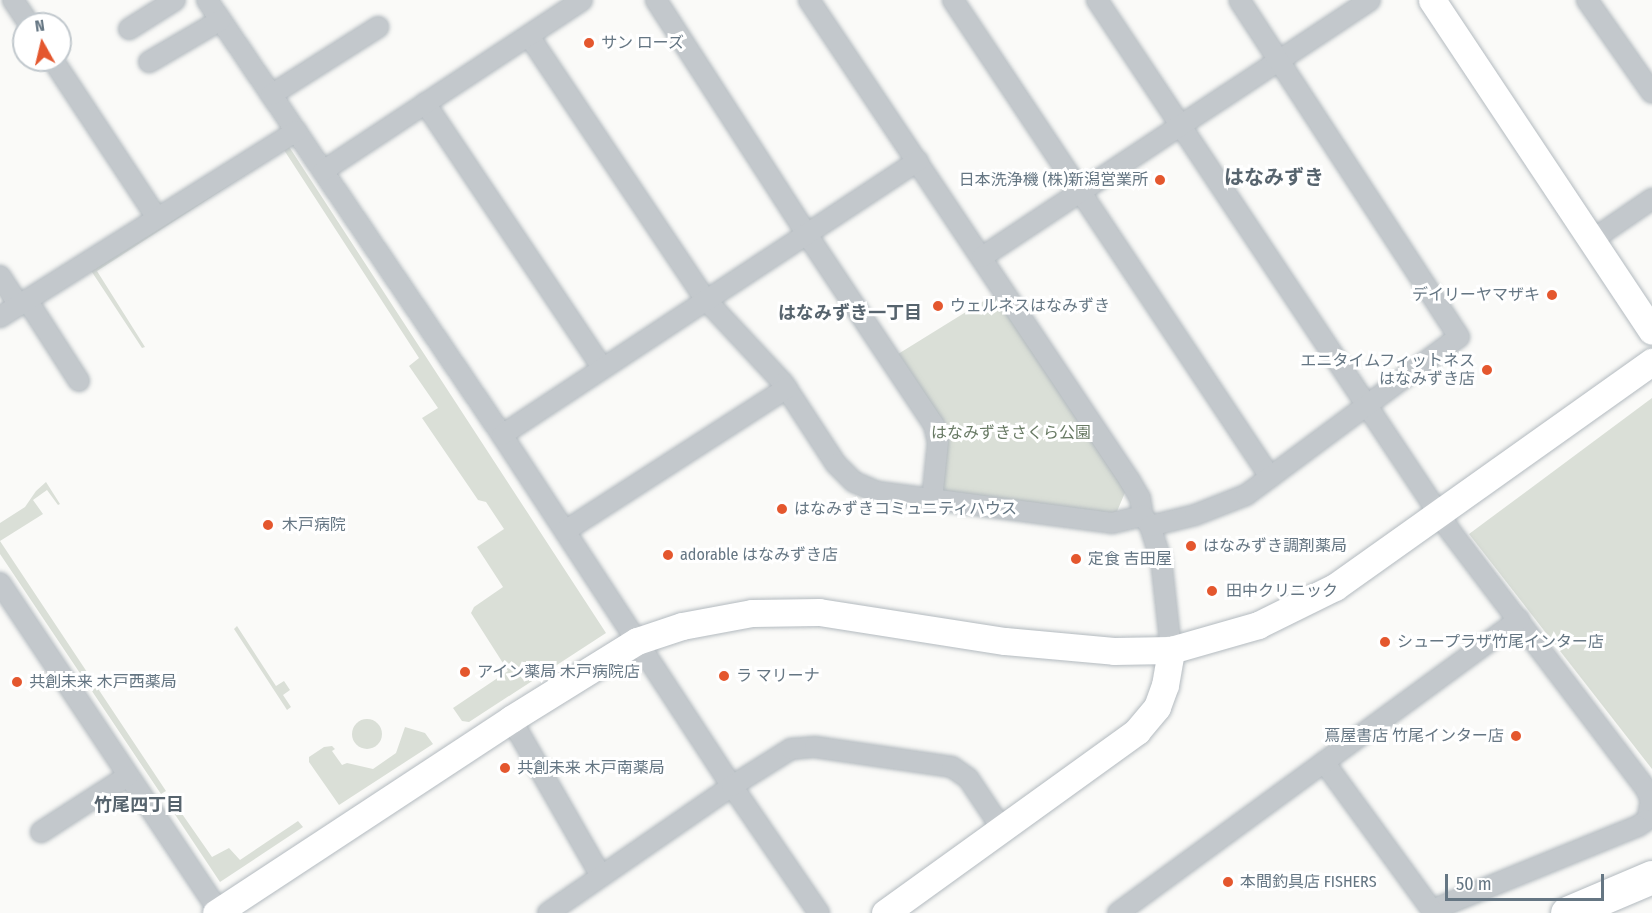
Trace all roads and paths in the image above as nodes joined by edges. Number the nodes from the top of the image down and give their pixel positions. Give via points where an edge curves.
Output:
1 (175, 0) edge
2 (207, 0) edge
3 (582, 0) edge
4 (656, 0) edge
5 (809, 0) edge
6 (954, 0) edge
7 (1097, 0) edge
8 (1239, 0) edge
9 (1370, 0) edge
10 (1432, 0) edge
11 (1587, 0) edge
12 (221, 20) junction
13 (378, 27) dead end
14 (129, 30) dead end
15 (529, 36) junction
16 (1279, 61) junction
17 (149, 62) dead end
18 (61, 72) edge
19 (1652, 93) edge
20 (271, 95) junction
21 (425, 103) junction
22 (1180, 126) junction
23 (296, 131) junction
24 (918, 161) junction
25 (323, 171) junction
26 (1081, 192) junction
27 (1652, 199) edge
28 (157, 218) junction
29 (806, 233) junction
30 (1592, 240) junction
31 (982, 257) junction
32 (0, 276) edge
33 (706, 300) junction
34 (23, 303) junction
35 (0, 317) edge
36 (1652, 331) edge
37 (1652, 362) edge
38 (602, 367) junction
39 (79, 381) dead end
40 (787, 388) junction
41 (1367, 406) junction
42 (502, 435) junction
43 (1270, 477) junction
44 (932, 500) junction
45 (1438, 513) junction
46 (1147, 521) junction
47 (565, 531) junction
48 (0, 583) edge
49 (1519, 620) junction
50 (637, 641) junction
51 (1171, 650) junction
52 (511, 719) junction
53 (1324, 762) junction
54 (129, 776) junction
55 (732, 786) junction
56 (1002, 828) junction
57 (41, 832) dead end
58 (601, 876) junction
59 (1652, 877) edge
60 (218, 912) edge
61 (1433, 912) edge
62 (548, 913) edge
63 (819, 913) edge
64 (885, 913) edge
65 (1118, 913) edge
66 (1567, 913) edge

1 - 14 street
2 - 12 street
3 - 15 street
4 - 29 street
5 - 24 street
6 - 26 street
7 - 22 street
8 - 16 street
9 - 16 street
10 - 30 street
11 - 19 street
12 - 17 street
12 - 20 street
13 - 20 street
15 - 21 street
15 - 33 street
16 - 22 street
16 - 41 street via 1459,337
18 - 28 street
20 - 23 street
21 - 25 street
21 - 38 street
22 - 26 street
22 - 41 street
23 - 25 street
23 - 28 street
24 - 29 street
24 - 31 street
25 - 42 street
26 - 31 street
26 - 43 street
27 - 30 street
28 - 34 street
29 - 33 street
29 - 44 street via 934,425 938,442
30 - 36 street
31 - 46 street via 1130,481
32 - 34 street
33 - 38 street
33 - 40 street
34 - 35 street
34 - 39 street
37 - 45 street
38 - 42 street
40 - 44 street via 836,464 854,482 878,492
40 - 47 street
41 - 43 street
41 - 45 street
42 - 47 street
43 - 46 street via 1246,495 1195,515
44 - 46 street via 1112,523
45 - 49 street
45 - 51 street via 1335,587 1296,608 1222,638
46 - 51 street via 1161,559
47 - 50 street
48 - 54 street
49 - 53 street
49 - 61 street via 1646,789 1652,809 1647,820 1638,826
50 - 51 street via 721,617 785,611 868,618 1064,648
50 - 52 street
50 - 55 street
51 - 56 street via 1165,685 1156,707 1137,731
52 - 58 street
52 - 60 street
53 - 61 street
53 - 65 street
54 - 57 street
54 - 60 street
55 - 56 street via 791,749 815,747 952,767 968,778
55 - 58 street
55 - 63 street
56 - 64 street
58 - 62 street
59 - 66 highway

